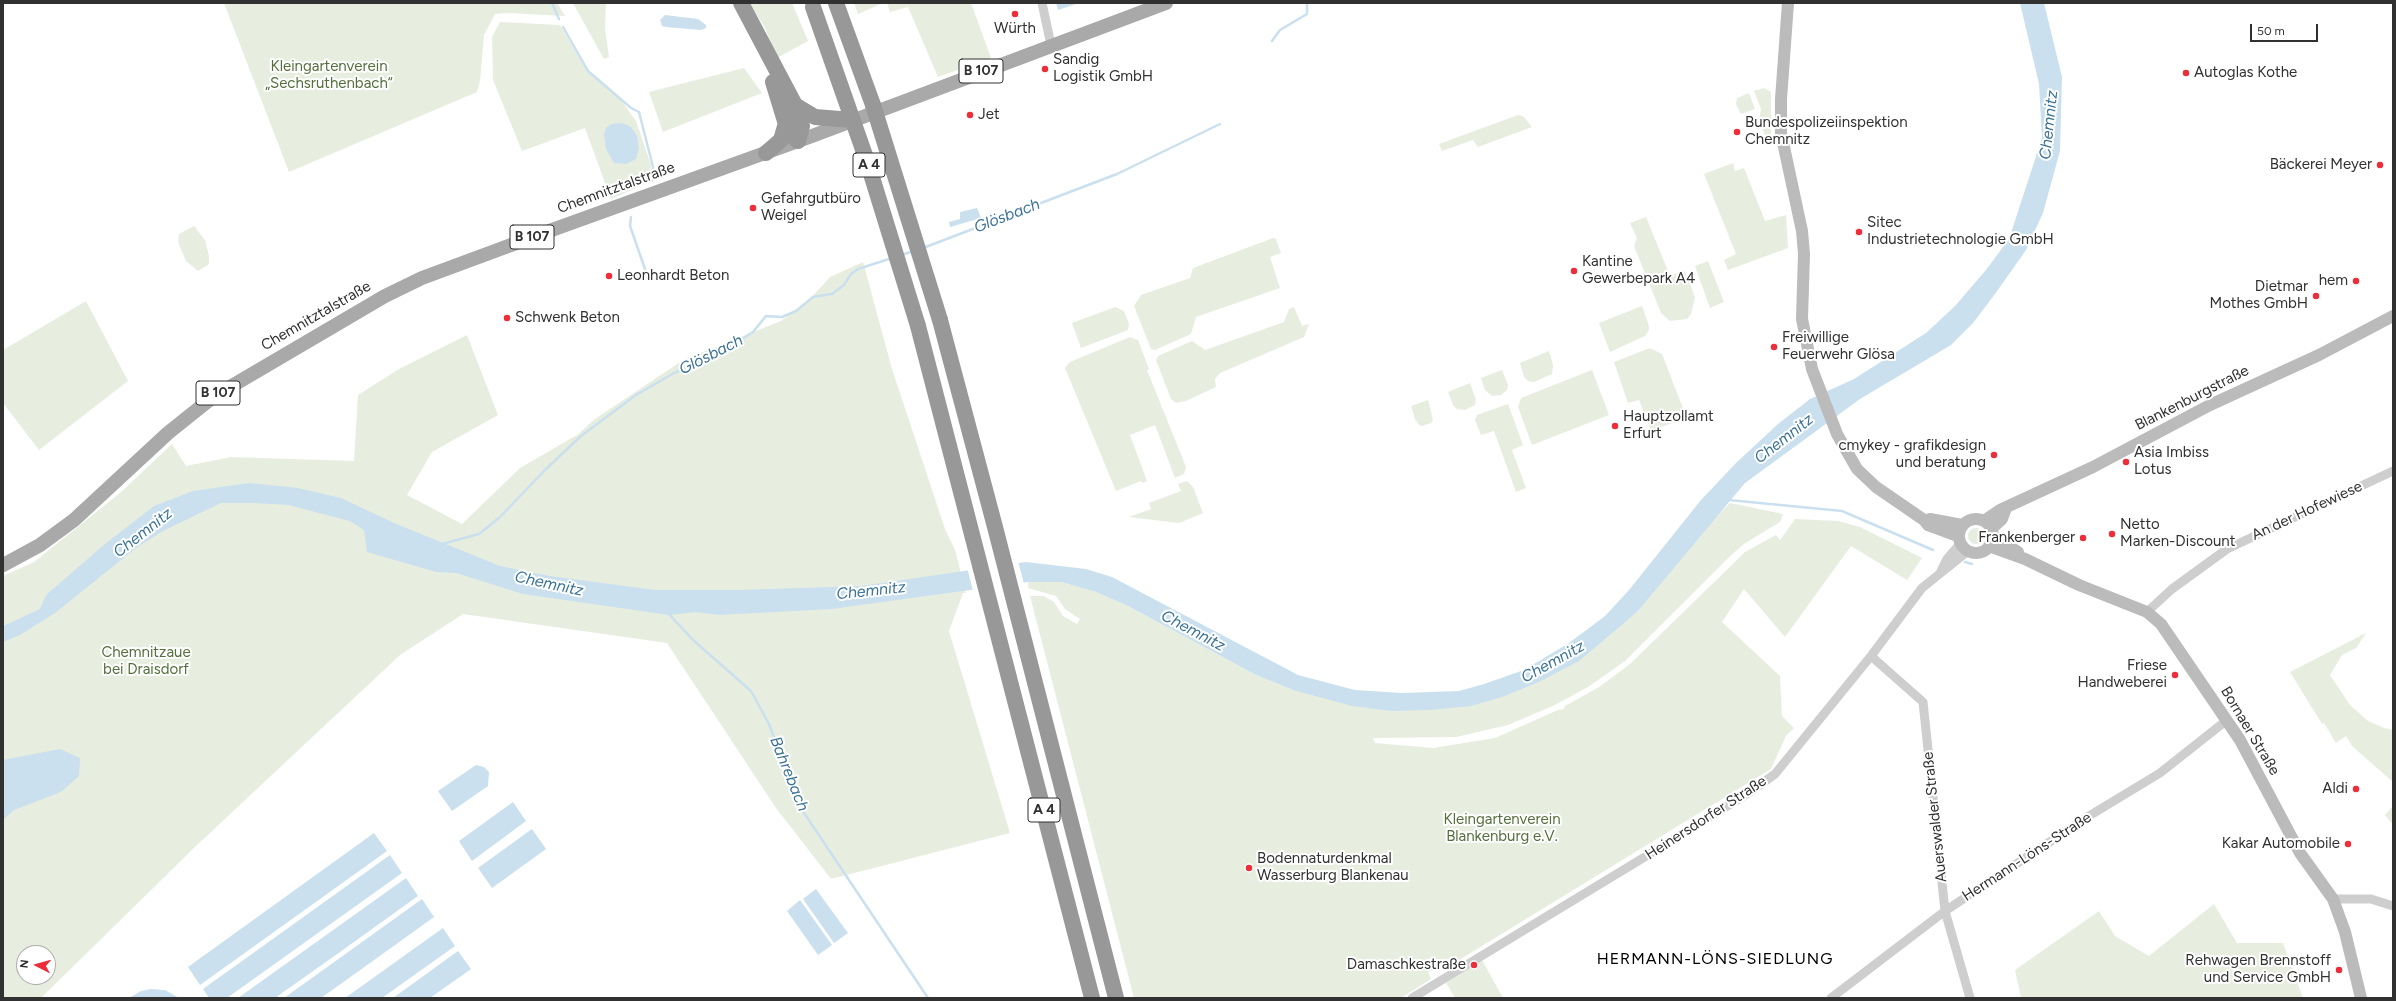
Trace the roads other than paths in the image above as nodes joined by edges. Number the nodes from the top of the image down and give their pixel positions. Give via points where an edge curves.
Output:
1 (741, 3) edge
2 (836, 3) edge
3 (1042, 3) edge
4 (1166, 3) edge
5 (1788, 3) edge
6 (811, 7) edge
7 (1051, 46) junction
8 (765, 48) junction
9 (795, 105) junction
10 (852, 120) junction
11 (786, 123) junction
12 (798, 141) junction
13 (766, 153) junction
14 (2393, 316) edge
15 (2393, 471) edge
16 (1989, 533) junction
17 (1962, 539) junction
18 (3, 566) edge
19 (2147, 612) junction
20 (1871, 656) junction
21 (2227, 720) junction
22 (2333, 899) junction
23 (2393, 906) edge
24 (1945, 911) junction
25 (1092, 998) edge
26 (1116, 998) edge
27 (1412, 998) edge
28 (1830, 998) edge
29 (1970, 998) edge
30 (2361, 998) edge

1 - 8 highway
2 - 26 highway, A 4, bridge via 889,153 940,320 996,527
3 - 7 street
4 - 7 main road, Chemnitztalstraße / B 107
5 - 17 main road via 1781,133 1802,232 1803,324 1816,381 1837,434 1857,469 1867,480 1924,520 1930,519
6 - 25 highway, A 4, bridge via 867,160 918,326
7 - 10 main road, Chemnitztalstraße / B 107
8 - 9 highway
8 - 11 highway via 766,63
9 - 10 highway via 808,115 821,119
9 - 12 highway via 802,126
10 - 12 main road, Chemnitztalstraße / B 107
11 - 12 highway via 788,131
11 - 13 highway via 781,140
12 - 13 main road, Chemnitztalstraße / B 107
13 - 18 main road, Chemnitztalstraße / B 107 via 422,278 385,296 213,396 168,432 74,520 40,545
14 - 16 main road, Blankenburgstraße via 2006,508 2002,519
15 - 19 street, An der Hofewiese via 2227,549 2172,589
16 - 17 main road via 1982,552
16 - 17 main road via 1972,519
16 - 19 main road, Bornaer Straße via 2025,559 2079,586
17 - 20 street, Heinersdorfer Straße via 1941,571 1922,588
19 - 21 main road, Bornaer Straße via 2162,624
20 - 24 street, Auerswalder Straße via 1923,702
20 - 27 street, Heinersdorfer Straße via 1774,774 1750,792
21 - 22 main road, Bornaer Straße via 2300,853
21 - 24 street, Hermann-Löns-Straße via 2160,773 2089,816
22 - 23 street via 2371,899
22 - 30 main road, Bornaer Straße via 2345,932
24 - 28 street, Hermann-Löns-Straße
24 - 29 street, Auerswalder Straße

